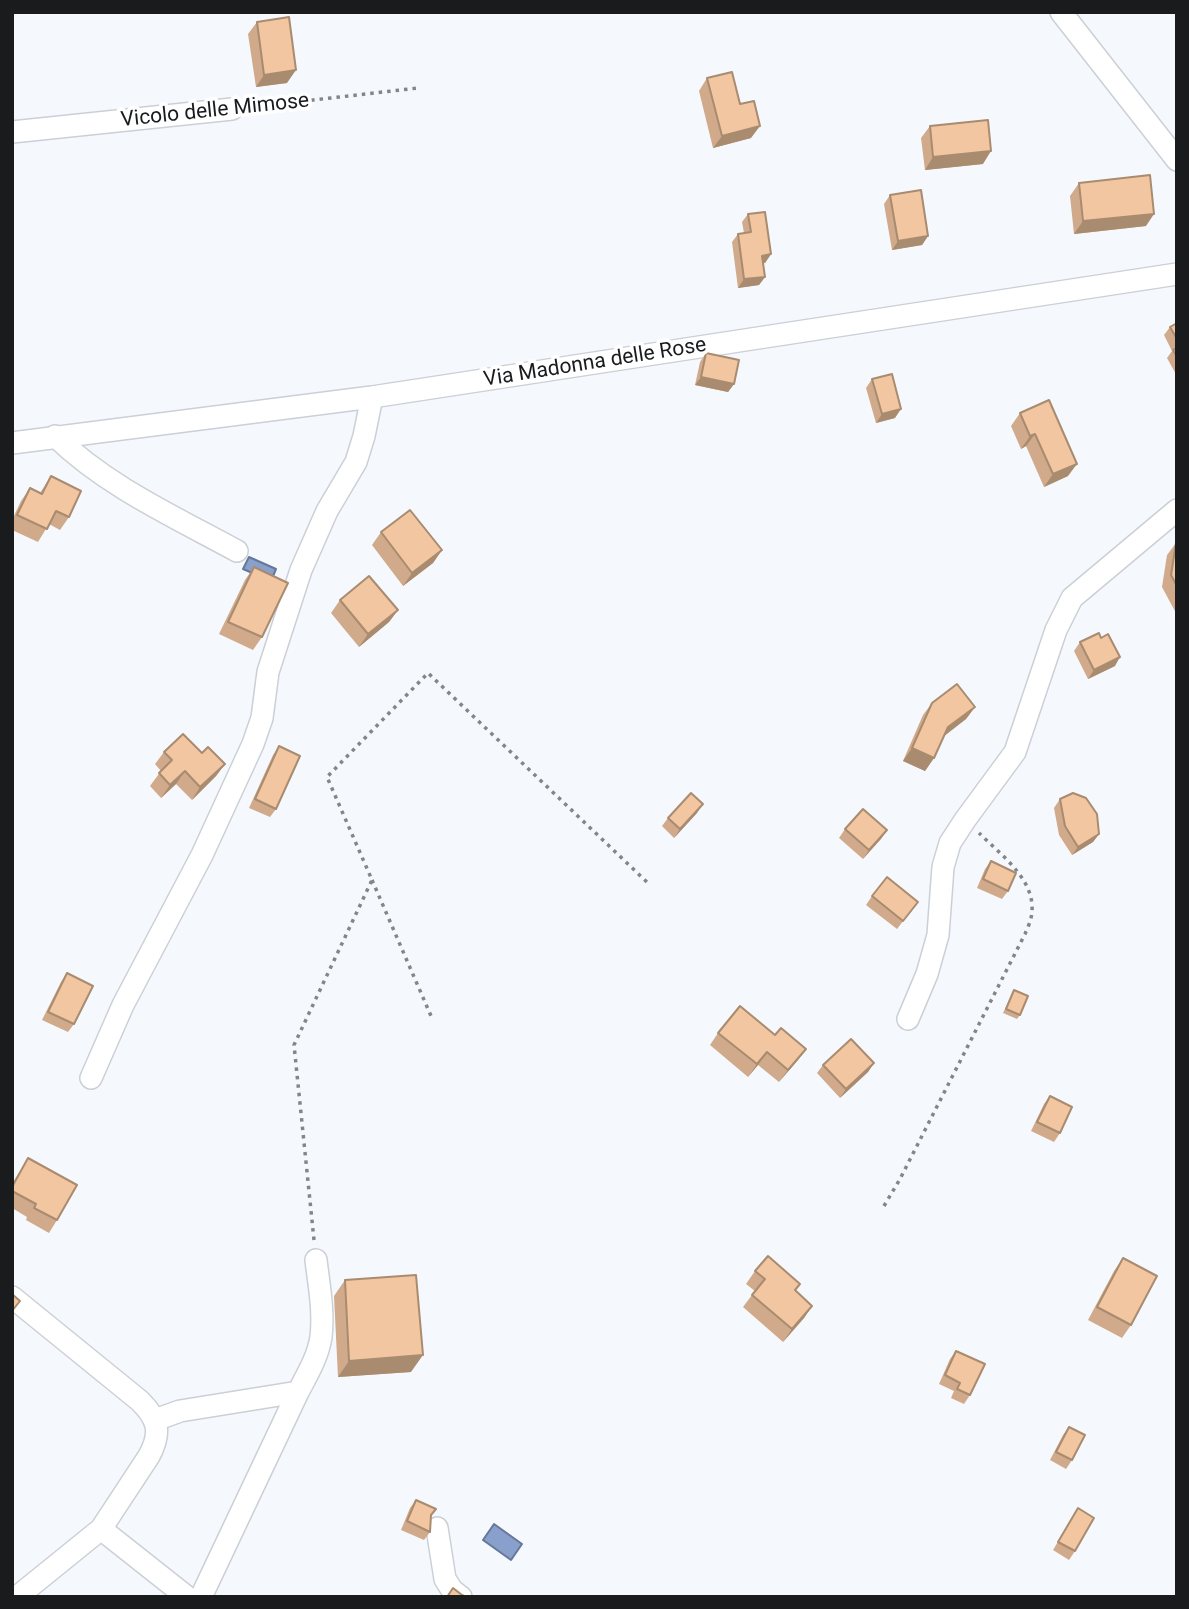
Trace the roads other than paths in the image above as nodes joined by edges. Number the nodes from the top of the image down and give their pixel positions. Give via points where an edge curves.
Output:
1 (1061, 12) edge
2 (232, 109) road end
3 (12, 132) edge
4 (1177, 160) edge
5 (1177, 274) edge
6 (372, 397) junction
7 (55, 436) junction
8 (12, 443) edge
9 (1177, 510) edge
10 (237, 551) dead end
11 (908, 1019) dead end
12 (91, 1078) dead end
13 (316, 1260) road end
14 (12, 1297) edge
15 (298, 1392) junction
16 (155, 1420) junction
17 (437, 1528) dead end
18 (101, 1529) junction
19 (17, 1597) edge
20 (187, 1597) edge
21 (201, 1597) edge
22 (461, 1597) edge

1 - 4 street
2 - 3 street, Vicolo delle Mimose
5 - 6 street, Via Madonna delle Rose
6 - 7 street, Via Madonna delle Rose
6 - 12 street via 356,462 327,511 301,570 268,672 262,718 253,744
7 - 8 street, Via Madonna delle Rose
7 - 10 street via 109,480
9 - 11 street via 1072,598 1056,630 1015,752 950,843 943,867 937,935
13 - 15 street via 321,1338
14 - 16 street via 140,1401
15 - 16 street via 180,1411
15 - 21 street
16 - 18 street via 152,1451
17 - 22 street via 445,1579
18 - 19 street
18 - 20 street

